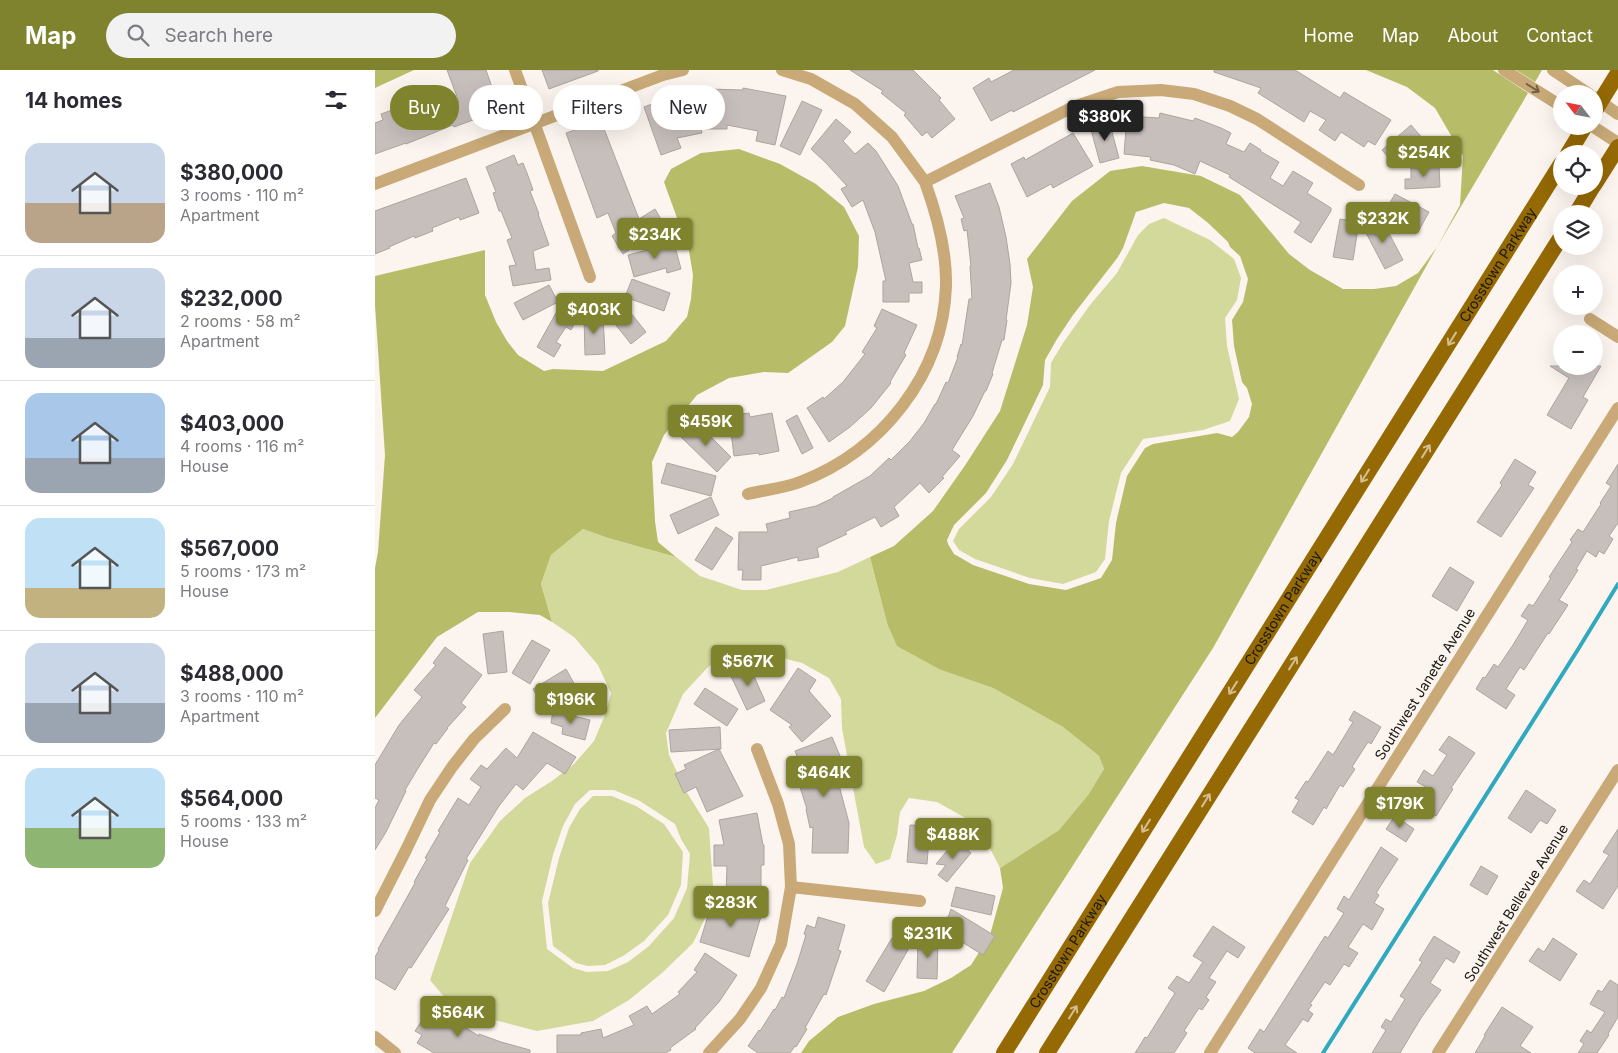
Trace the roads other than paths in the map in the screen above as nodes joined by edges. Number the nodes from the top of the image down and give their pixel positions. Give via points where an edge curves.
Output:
1 (515, 70) edge
2 (683, 70) edge
3 (782, 70) edge
4 (1504, 70) edge
5 (1553, 70) edge
6 (1618, 73) edge
7 (521, 85) edge
8 (1573, 85) edge
9 (1603, 90) edge
10 (1553, 101) edge
11 (1603, 106) edge
12 (1618, 114) edge
13 (543, 121) edge
14 (520, 130) edge
15 (538, 130) edge
16 (1603, 133) edge
17 (1618, 143) edge
18 (1618, 147) edge
19 (1603, 170) edge
20 (1553, 177) edge
21 (925, 182) junction
22 (375, 184) edge
23 (1359, 185) dead end
24 (1553, 250) edge
25 (590, 277) dead end
26 (1590, 319) dead end
27 (1618, 337) edge
28 (1618, 408) edge
29 (748, 494) dead end
30 (505, 709) dead end
31 (757, 749) dead end
32 (1618, 770) edge
33 (791, 887) junction
34 (920, 901) dead end
35 (375, 911) edge
36 (375, 1037) edge
37 (712, 1052) edge
38 (395, 1053) edge
39 (1004, 1053) edge
40 (1047, 1053) edge
41 (1210, 1053) edge
42 (1438, 1053) edge

1 - 7 street
2 - 13 street
3 - 21 street via 811,79 855,104 892,137
4 -> 10 street
5 - 8 street
6 - 9 main road
11 - 12 street
14 - 22 street
15 - 25 street
16 - 17 street
18 - 19 main road
20 -> 39 main road, Crosstown Parkway
21 - 23 street via 1073,107 1118,92 1161,90 1194,94 1230,106 1257,119
21 - 29 street via 937,216 946,285 943,321 930,360 915,388 888,424 865,446 831,468 799,483
40 -> 24 main road
26 - 27 street
28 - 41 street, Southwest Janette Avenue
30 - 35 street via 474,739 430,800
31 - 33 street via 789,844
32 - 42 street, Southwest Bellevue Avenue
33 - 34 street
33 - 37 street via 781,944 765,979 740,1019
36 - 38 street

